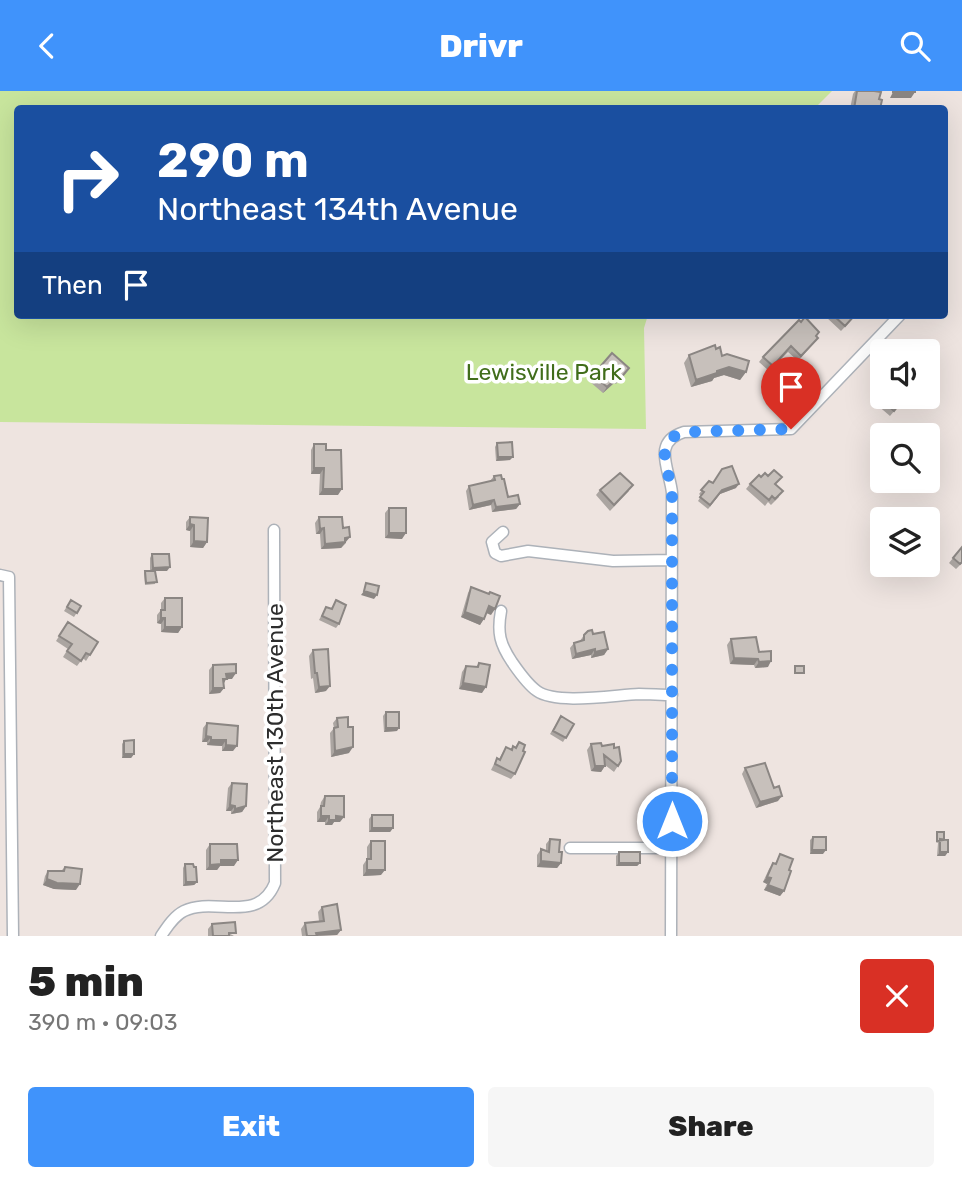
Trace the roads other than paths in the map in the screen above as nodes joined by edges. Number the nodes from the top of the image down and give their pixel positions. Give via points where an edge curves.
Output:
1 (896, 319) edge
2 (274, 530) dead end
3 (503, 532) dead end
4 (672, 560) junction
5 (4, 576) edge
6 (501, 611) dead end
7 (672, 695) junction
8 (570, 848) dead end
9 (672, 848) junction
10 (13, 936) edge
11 (161, 936) edge
12 (671, 936) edge

1 - 4 street via 791,429 684,432 673,438 664,453 672,493
2 - 11 street, Northeast 130th Avenue via 275,883 267,897 254,905 187,909
3 - 4 street via 492,542 501,556 528,551 613,561
4 - 7 street
5 - 10 street
6 - 7 street via 501,646 537,691 591,698
7 - 9 street
8 - 9 street
9 - 12 street

